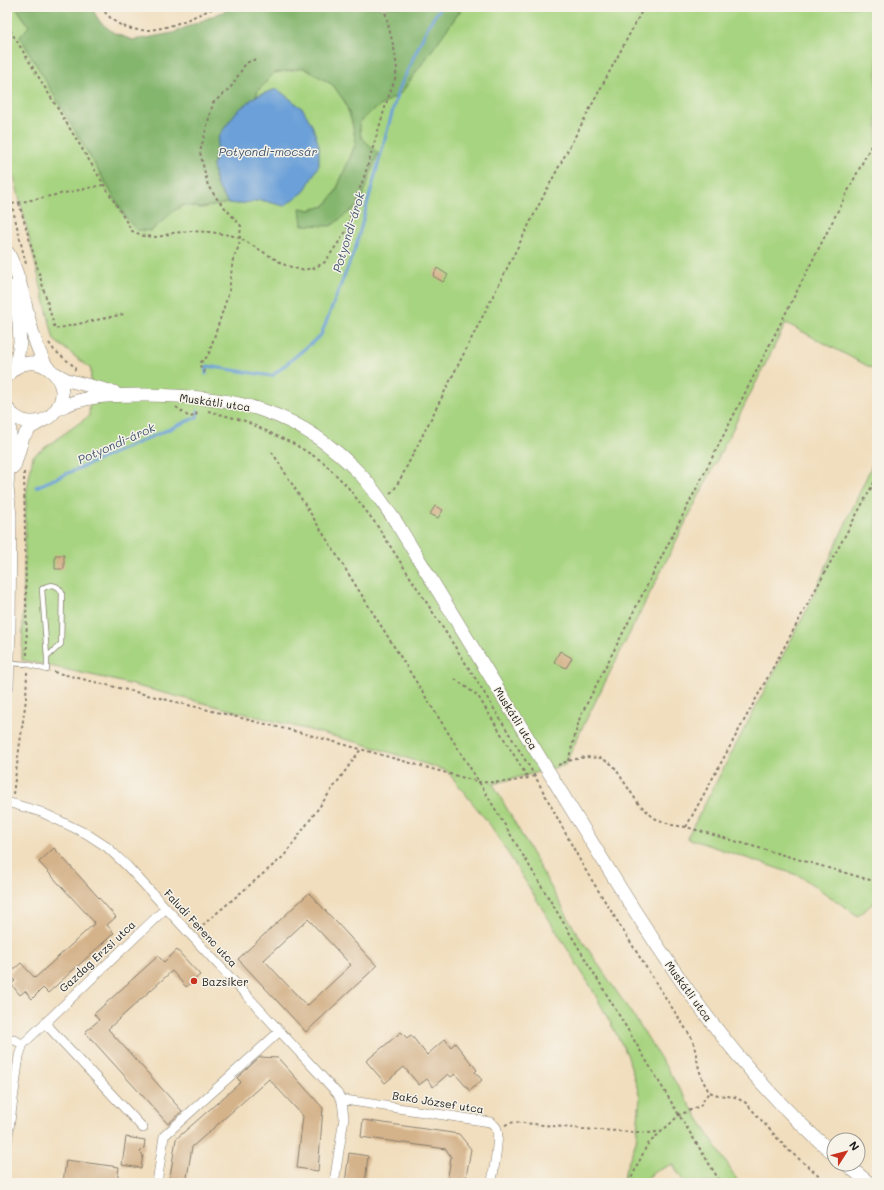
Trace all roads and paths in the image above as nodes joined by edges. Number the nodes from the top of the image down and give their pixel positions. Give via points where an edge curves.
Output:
1 (101, 7) edge
2 (216, 7) edge
3 (384, 7) edge
4 (644, 7) edge
5 (7, 25) edge
6 (256, 59) dead end
7 (13, 71) dead end
8 (7, 73) edge
9 (877, 134) edge
10 (7, 185) edge
11 (103, 185) junction
12 (12, 204) junction
13 (19, 204) junction
14 (240, 238) junction
15 (7, 251) edge
16 (26, 264) dead end
17 (124, 314) dead end
18 (47, 340) dead end
19 (51, 370) junction
20 (12, 372) edge
21 (204, 373) dead end
22 (77, 382) junction
23 (129, 396) junction
24 (181, 406) dead end
25 (8, 410) edge
26 (56, 410) junction
27 (203, 410) dead end
28 (197, 411) dead end
29 (42, 420) junction
30 (272, 452) dead end
31 (24, 467) dead end
32 (877, 477) edge
33 (380, 500) junction
34 (10, 501) junction
35 (47, 657) junction
36 (8, 662) junction
37 (27, 664) junction
38 (47, 670) junction
39 (455, 679) dead end
40 (7, 686) edge
41 (361, 749) junction
42 (535, 776) junction
43 (528, 778) junction
44 (479, 782) junction
45 (9, 803) edge
46 (7, 819) edge
47 (686, 827) junction
48 (877, 882) edge
49 (166, 908) junction
50 (192, 935) junction
51 (45, 1023) junction
52 (280, 1031) junction
53 (7, 1037) edge
54 (23, 1044) junction
55 (709, 1092) junction
56 (342, 1101) junction
57 (679, 1115) junction
58 (143, 1128) dead end
59 (497, 1130) junction
60 (663, 1130) junction
61 (7, 1143) edge
62 (826, 1147) edge
63 (856, 1172) edge
64 (157, 1183) edge
65 (334, 1183) edge
66 (492, 1183) edge
67 (629, 1183) edge
68 (721, 1183) edge
69 (828, 1183) edge
70 (870, 1183) edge

1 - 2 path via 118,24 135,30 174,25
3 - 14 path via 397,70 352,210 348,230 325,262 314,268 301,270 285,265
4 - 33 path via 546,191 403,474 394,490
5 - 11 path
6 - 14 path via 246,64 231,87 213,103 200,152 208,186 241,226
7 - 8 path
9 - 47 path via 580,717 568,761 585,757 601,758 613,765 638,803 654,818
10 - 12 path
11 - 13 path
11 - 14 path via 132,231 144,236 158,237 191,231
12 - 13 path
12 - 16 path
13 - 17 path via 55,329
14 - 21 path via 233,259 229,292 208,356 201,362 200,366
15 - 19 main road via 15,266 35,344
15 - 20 main road via 20,342
18 - 22 path via 54,350 75,367
19 - 20 main road, Muskátli utca via 31,363
19 - 22 main road, Muskátli utca via 67,380
19 - 26 main road via 62,391
22 - 23 main road, Muskátli utca
23 - 26 main road, Muskátli utca via 102,396 79,400
23 - 33 main road, Muskátli utca via 207,398 234,402 276,414 320,439 342,456 363,477
24 - 28 path via 173,406 189,417 196,416
25 - 29 main road via 16,418 26,422
25 - 34 main road via 10,434 7,487
26 - 29 main road, Muskátli utca
27 - 42 path via 245,421 294,444 322,462 348,486 376,524
29 - 34 main road, Muskátli utca via 30,428 23,437 15,461
30 - 44 path
31 - 37 path
32 - 47 path
33 - 62 main road, Muskátli utca via 641,921 688,991 740,1059
34 - 36 main road
35 - 35 lane via 61,644 62,593 56,585 42,589
35 - 38 lane
36 - 37 lane
36 - 40 main road
37 - 38 lane
37 - 45 path via 26,699
38 - 41 path
39 - 43 path via 478,696
41 - 44 path
41 - 50 path via 284,856
42 - 43 path
42 - 55 path via 583,866 693,1040 699,1069
43 - 44 path via 499,783
44 - 57 path
45 - 46 path
45 - 49 street, Faludi Ferenc utca via 41,812 107,847
47 - 48 path
49 - 50 street, Faludi Ferenc utca
49 - 51 street, Gazdag Erzsi utca
50 - 52 street, Faludi Ferenc utca
51 - 54 street, Gazdag Erzsi utca
51 - 58 street
52 - 56 street, Faludi Ferenc utca via 337,1092
52 - 64 street via 164,1136
53 - 54 street
54 - 61 street via 19,1056
55 - 57 path via 700,1106
55 - 69 path via 746,1102 787,1149
56 - 59 street, Bakó József utca via 490,1122
56 - 65 street via 344,1118
57 - 60 path
57 - 68 path
59 - 60 path via 514,1122 638,1133
59 - 66 street
60 - 67 path via 647,1145
63 - 70 main road

